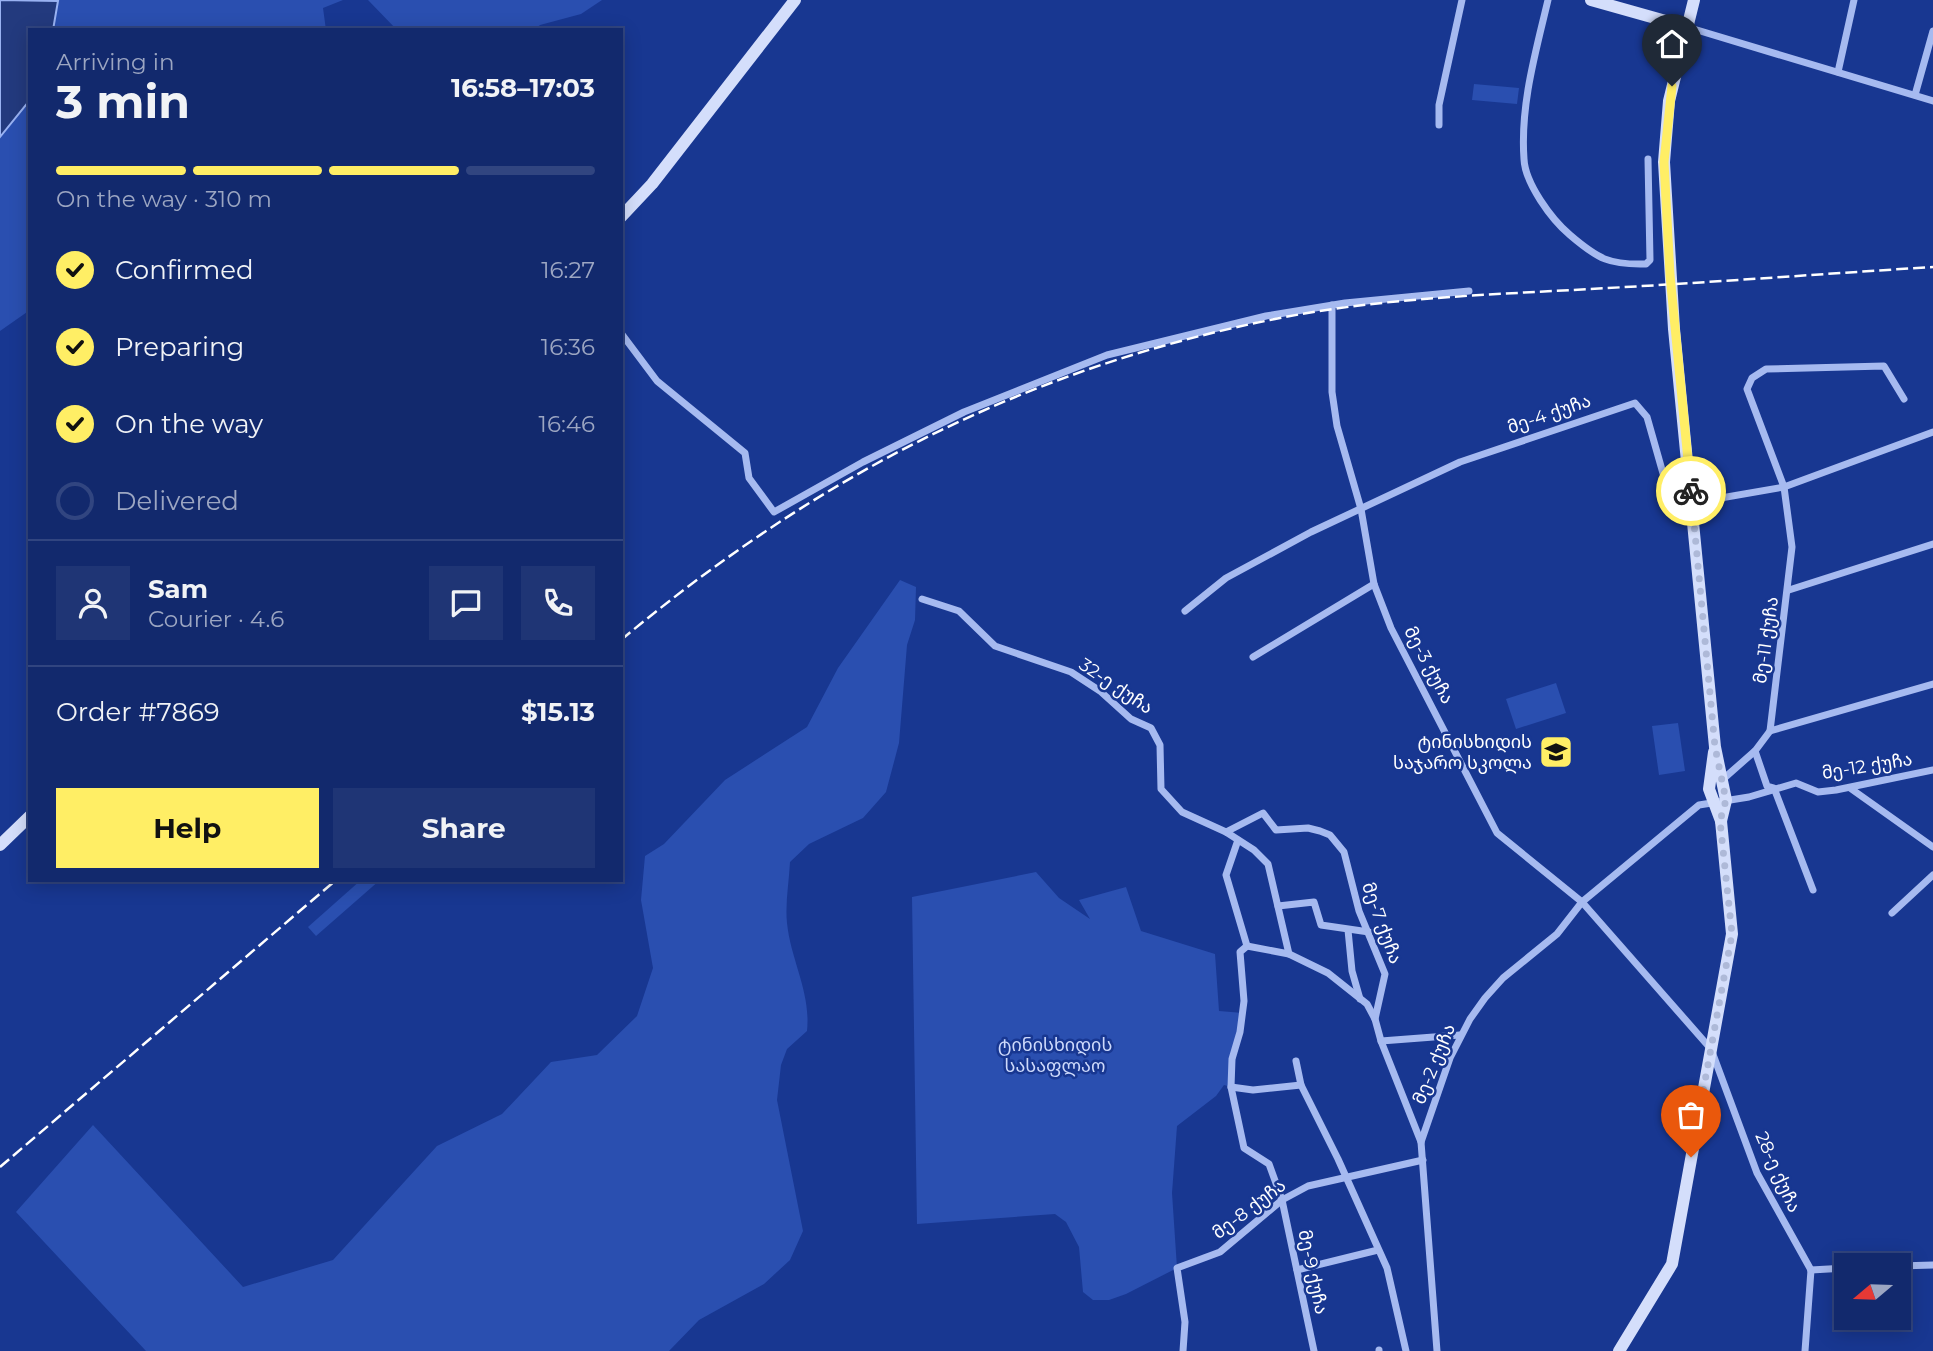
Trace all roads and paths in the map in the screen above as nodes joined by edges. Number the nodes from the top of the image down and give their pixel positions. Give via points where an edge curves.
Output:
1 (795, 0) edge
2 (1462, 0) edge
3 (1548, 0) edge
4 (1591, 0) edge
5 (1694, 0) edge
6 (1854, 0) edge
7 (1687, 27) junction
8 (1933, 30) edge
9 (1838, 72) junction
10 (1915, 95) junction
11 (1933, 101) edge
12 (1439, 125) dead end
13 (1648, 159) dead end
14 (623, 215) edge
15 (1469, 291) dead end
16 (1332, 305) junction
17 (623, 336) edge
18 (1904, 399) dead end
19 (1933, 432) edge
20 (1784, 487) junction
21 (1692, 503) junction
22 (1361, 509) junction
23 (1933, 544) edge
24 (1374, 584) junction
25 (1789, 590) junction
26 (922, 599) dead end
27 (1185, 611) dead end
28 (1253, 657) dead end
29 (1933, 684) edge
30 (1770, 731) junction
31 (1755, 751) junction
32 (1933, 770) edge
33 (1774, 788) junction
34 (1850, 788) junction
35 (1716, 790) junction
36 (1699, 805) junction
37 (28, 818) edge
38 (1226, 832) junction
39 (1238, 840) junction
40 (0, 845) edge
41 (1933, 847) edge
42 (1933, 875) edge
43 (1813, 890) dead end
44 (1582, 902) junction
45 (1278, 906) junction
46 (1892, 914) dead end
47 (1348, 930) junction
48 (1369, 932) junction
49 (1247, 946) junction
50 (1289, 954) junction
51 (1361, 1000) junction
52 (1376, 1019) junction
53 (1460, 1035) junction
54 (1381, 1041) junction
55 (1711, 1049) junction
56 (1296, 1061) dead end
57 (1301, 1085) junction
58 (1231, 1087) junction
59 (1422, 1142) junction
60 (1423, 1160) junction
61 (1345, 1177) junction
62 (1282, 1200) junction
63 (1378, 1250) junction
64 (1933, 1265) edge
65 (1911, 1266) edge
66 (1834, 1269) edge
67 (1297, 1270) junction
68 (1811, 1270) junction
69 (1183, 1351) edge
70 (1314, 1351) edge
71 (1406, 1351) edge
72 (1437, 1351) edge
73 (1619, 1351) edge
74 (1805, 1351) edge

1 - 14 main road
2 - 12 street via 1439,105
3 - 13 street via 1528,92 1524,162 1543,208 1586,249 1616,265 1646,264 1650,260
4 - 7 main road
5 - 7 main road
6 - 9 street
7 - 9 street
7 - 21 main road via 1669,101 1664,162
8 - 10 street
9 - 10 street
10 - 11 street
15 - 16 street
16 - 17 street via 1185,334 1050,375 863,462 774,512 749,478 745,453 657,381
16 - 22 street, მე-3 ქუჩა via 1336,426
18 - 20 street, მე-11 ქუჩა via 1884,366 1766,369 1752,378 1747,389
19 - 20 street
20 - 21 street
20 - 25 street, მე-11 ქუჩა via 1792,547
21 - 22 street, მე-4 ქუჩა via 1670,498 1647,417 1635,403 1460,462
21 - 35 main road
22 - 24 street, მე-3 ქუჩა
22 - 27 street via 1226,578
23 - 25 street
24 - 28 street
24 - 44 street, მე-3 ქუჩა via 1391,628 1497,833
25 - 30 street, მე-11 ქუჩა
26 - 38 street, 32-ე ქუჩა via 959,611 995,646 1072,672 1131,719 1151,728 1160,745 1161,789 1182,812
29 - 30 street
30 - 31 street, მე-11 ქუჩა
31 - 33 street via 1767,786
31 - 35 street, მე-11 ქუჩა
32 - 34 street, მე-12 ქუჩა
33 - 34 street, მე-12 ქუჩა via 1796,783 1818,792
33 - 35 street, მე-12 ქუჩა via 1749,797
33 - 43 street
34 - 41 street
35 - 36 street, მე-12 ქუჩა
35 - 36 street
35 - 55 main road via 1732,934
36 - 44 street, მე-2 ქუჩა
37 - 40 main road
38 - 39 street, 32-ე ქუჩა
38 - 48 street, მე-7 ქუჩა via 1263,813 1276,830 1308,828 1330,835 1344,852
39 - 45 street, 32-ე ქუჩა via 1268,864
39 - 49 street via 1226,875
42 - 46 street
44 - 53 street, მე-2 ქუჩა via 1557,934 1503,978
44 - 55 street, მე-3 ქუჩა
45 - 47 street via 1314,902 1321,925
45 - 50 street, 32-ე ქუჩა
47 - 48 street
47 - 51 street via 1352,971
48 - 52 street, მე-7 ქუჩა via 1385,974
49 - 50 street
49 - 58 street, მე-9 ქუჩა via 1240,952 1243,1013
50 - 51 street via 1328,973
51 - 52 street
52 - 54 street
53 - 54 street
53 - 59 street, მე-2 ქუჩა
54 - 59 street
55 - 68 street, 28-ე ქუჩა via 1757,1172
55 - 73 main road via 1672,1265
56 - 57 street
57 - 58 street via 1253,1090
57 - 61 street
58 - 62 street, მე-9 ქუჩა via 1244,1148 1269,1164
59 - 60 street, მე-2 ქუჩა
60 - 61 street, მე-8 ქუჩა
60 - 72 street, მე-2 ქუჩა
61 - 62 street, მე-8 ქუჩა via 1308,1186
61 - 63 street
62 - 67 street, მე-9 ქუჩა
62 - 69 street, მე-8 ქუჩა via 1220,1252 1177,1268 1185,1322
63 - 67 street
63 - 71 street via 1387,1268
64 - 65 street
66 - 68 street
67 - 70 street, მე-9 ქუჩა
68 - 74 street

